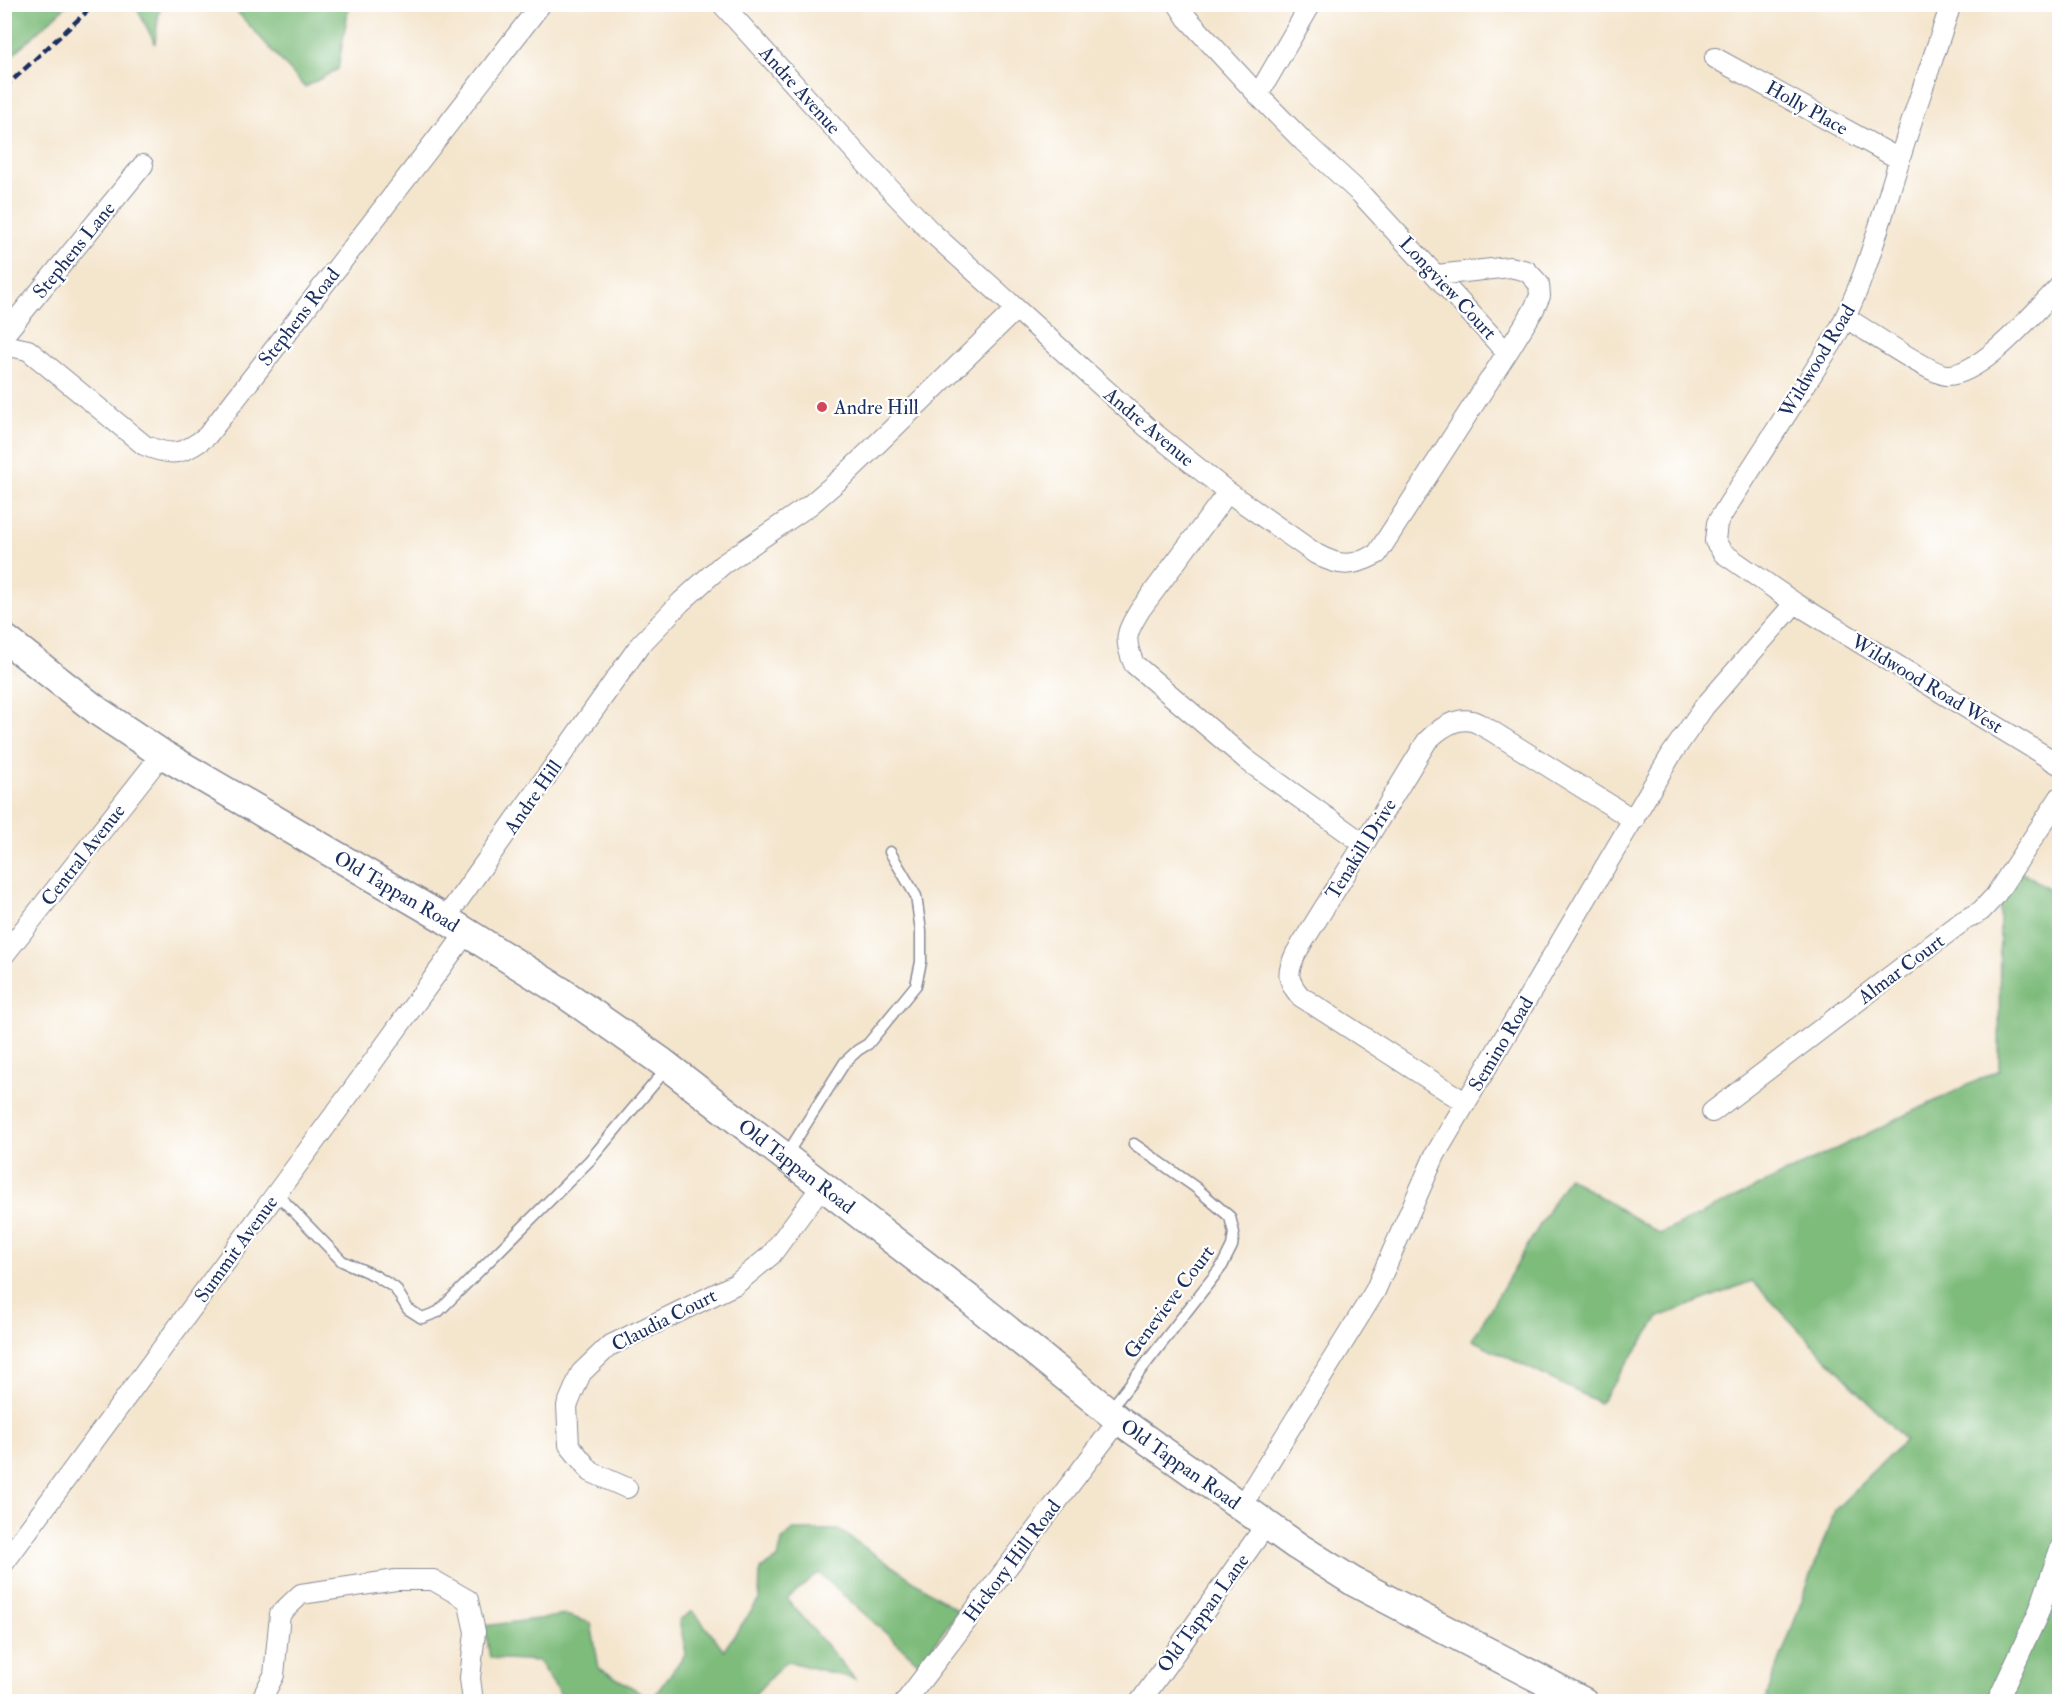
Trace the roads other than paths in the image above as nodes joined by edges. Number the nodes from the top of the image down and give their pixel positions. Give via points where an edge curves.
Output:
1 (541, 4) edge
2 (1178, 4) edge
3 (1311, 4) edge
4 (1951, 4) edge
5 (723, 5) edge
6 (1715, 58) dead end
7 (1258, 95) junction
8 (1899, 159) junction
9 (143, 165) dead end
10 (1437, 275) junction
11 (2060, 286) edge
12 (1016, 309) junction
13 (1846, 318) junction
14 (4, 335) edge
15 (4, 349) edge
16 (1507, 353) junction
17 (1228, 492) junction
18 (1795, 603) junction
19 (4, 638) edge
20 (162, 754) junction
21 (2060, 765) edge
22 (2060, 797) edge
23 (1634, 820) junction
24 (1364, 844) junction
25 (890, 852) dead end
26 (455, 926) junction
27 (4, 956) edge
28 (668, 1067) junction
29 (1466, 1103) junction
30 (1712, 1112) dead end
31 (1134, 1144) dead end
32 (785, 1158) junction
33 (822, 1186) junction
34 (276, 1194) junction
35 (1114, 1416) junction
36 (627, 1488) dead end
37 (1241, 1507) junction
38 (1266, 1525) junction
39 (2060, 1550) edge
40 (4, 1563) edge
41 (257, 1701) edge
42 (473, 1701) edge
43 (905, 1701) edge
44 (1140, 1701) edge
45 (1584, 1701) edge
46 (1997, 1701) edge

1 - 15 street, Stephens Road via 207,436 190,449 159,452 144,446 28,350 9,346
2 - 7 street, Longview Court
3 - 7 street
4 - 8 street, Wildwood Road
5 - 12 street, Andre Avenue via 930,231
6 - 8 street, Holly Place
7 - 10 street, Longview Court
8 - 13 street, Wildwood Road via 1875,242
9 - 14 street, Stephens Lane
10 - 16 street, Longview Court
10 - 16 street via 1510,267 1527,271 1539,284 1540,296
11 - 13 street via 1982,362 1963,372 1945,375
12 - 17 street, Andre Avenue via 1148,428
12 - 26 street, Andre Hill via 846,474 810,505 722,565 640,645
13 - 18 street, Wildwood Road via 1718,523 1715,541 1723,553
16 - 17 street, Longview Court via 1377,554 1361,562 1331,562
17 - 24 street via 1140,610 1126,644 1134,664 1248,761
18 - 21 street, Wildwood Road West
18 - 23 street, Semino Road via 1704,707 1671,754
19 - 20 main road, Old Tappan Road
20 - 26 main road, Old Tappan Road
20 - 27 street, Central Avenue
22 - 30 street, Almar Court via 1981,911
23 - 24 street, Tenakill Drive via 1472,721 1455,722 1427,741
23 - 29 street, Semino Road
24 - 29 street, Tenakill Drive via 1296,953 1289,968 1290,984 1300,996
25 - 32 lane via 916,896 921,962 916,985 868,1044 845,1062
26 - 28 main road, Old Tappan Road via 562,992
26 - 34 street, Summit Avenue
28 - 32 main road, Old Tappan Road
28 - 34 lane via 590,1160 438,1312 422,1318 408,1309 395,1288 342,1261
29 - 37 street, Semino Road via 1435,1155 1375,1291
31 - 35 lane, Genevieve Court via 1230,1217 1234,1233 1222,1266
32 - 33 main road, Old Tappan Road
33 - 35 main road, Old Tappan Road
33 - 36 street, Claudia Court via 771,1255 736,1284 609,1346 581,1373 567,1406 569,1445 591,1472
34 - 40 street, Summit Avenue
35 - 37 main road, Old Tappan Road
35 - 43 street, Hickory Hill Road
37 - 38 main road, Old Tappan Road
38 - 44 street, Old Tappan Lane
38 - 45 main road, Old Tappan Road via 1354,1582
39 - 46 street via 2038,1614
41 - 42 street via 274,1676 280,1614 301,1594 396,1580 433,1580 468,1600 475,1632 470,1678

